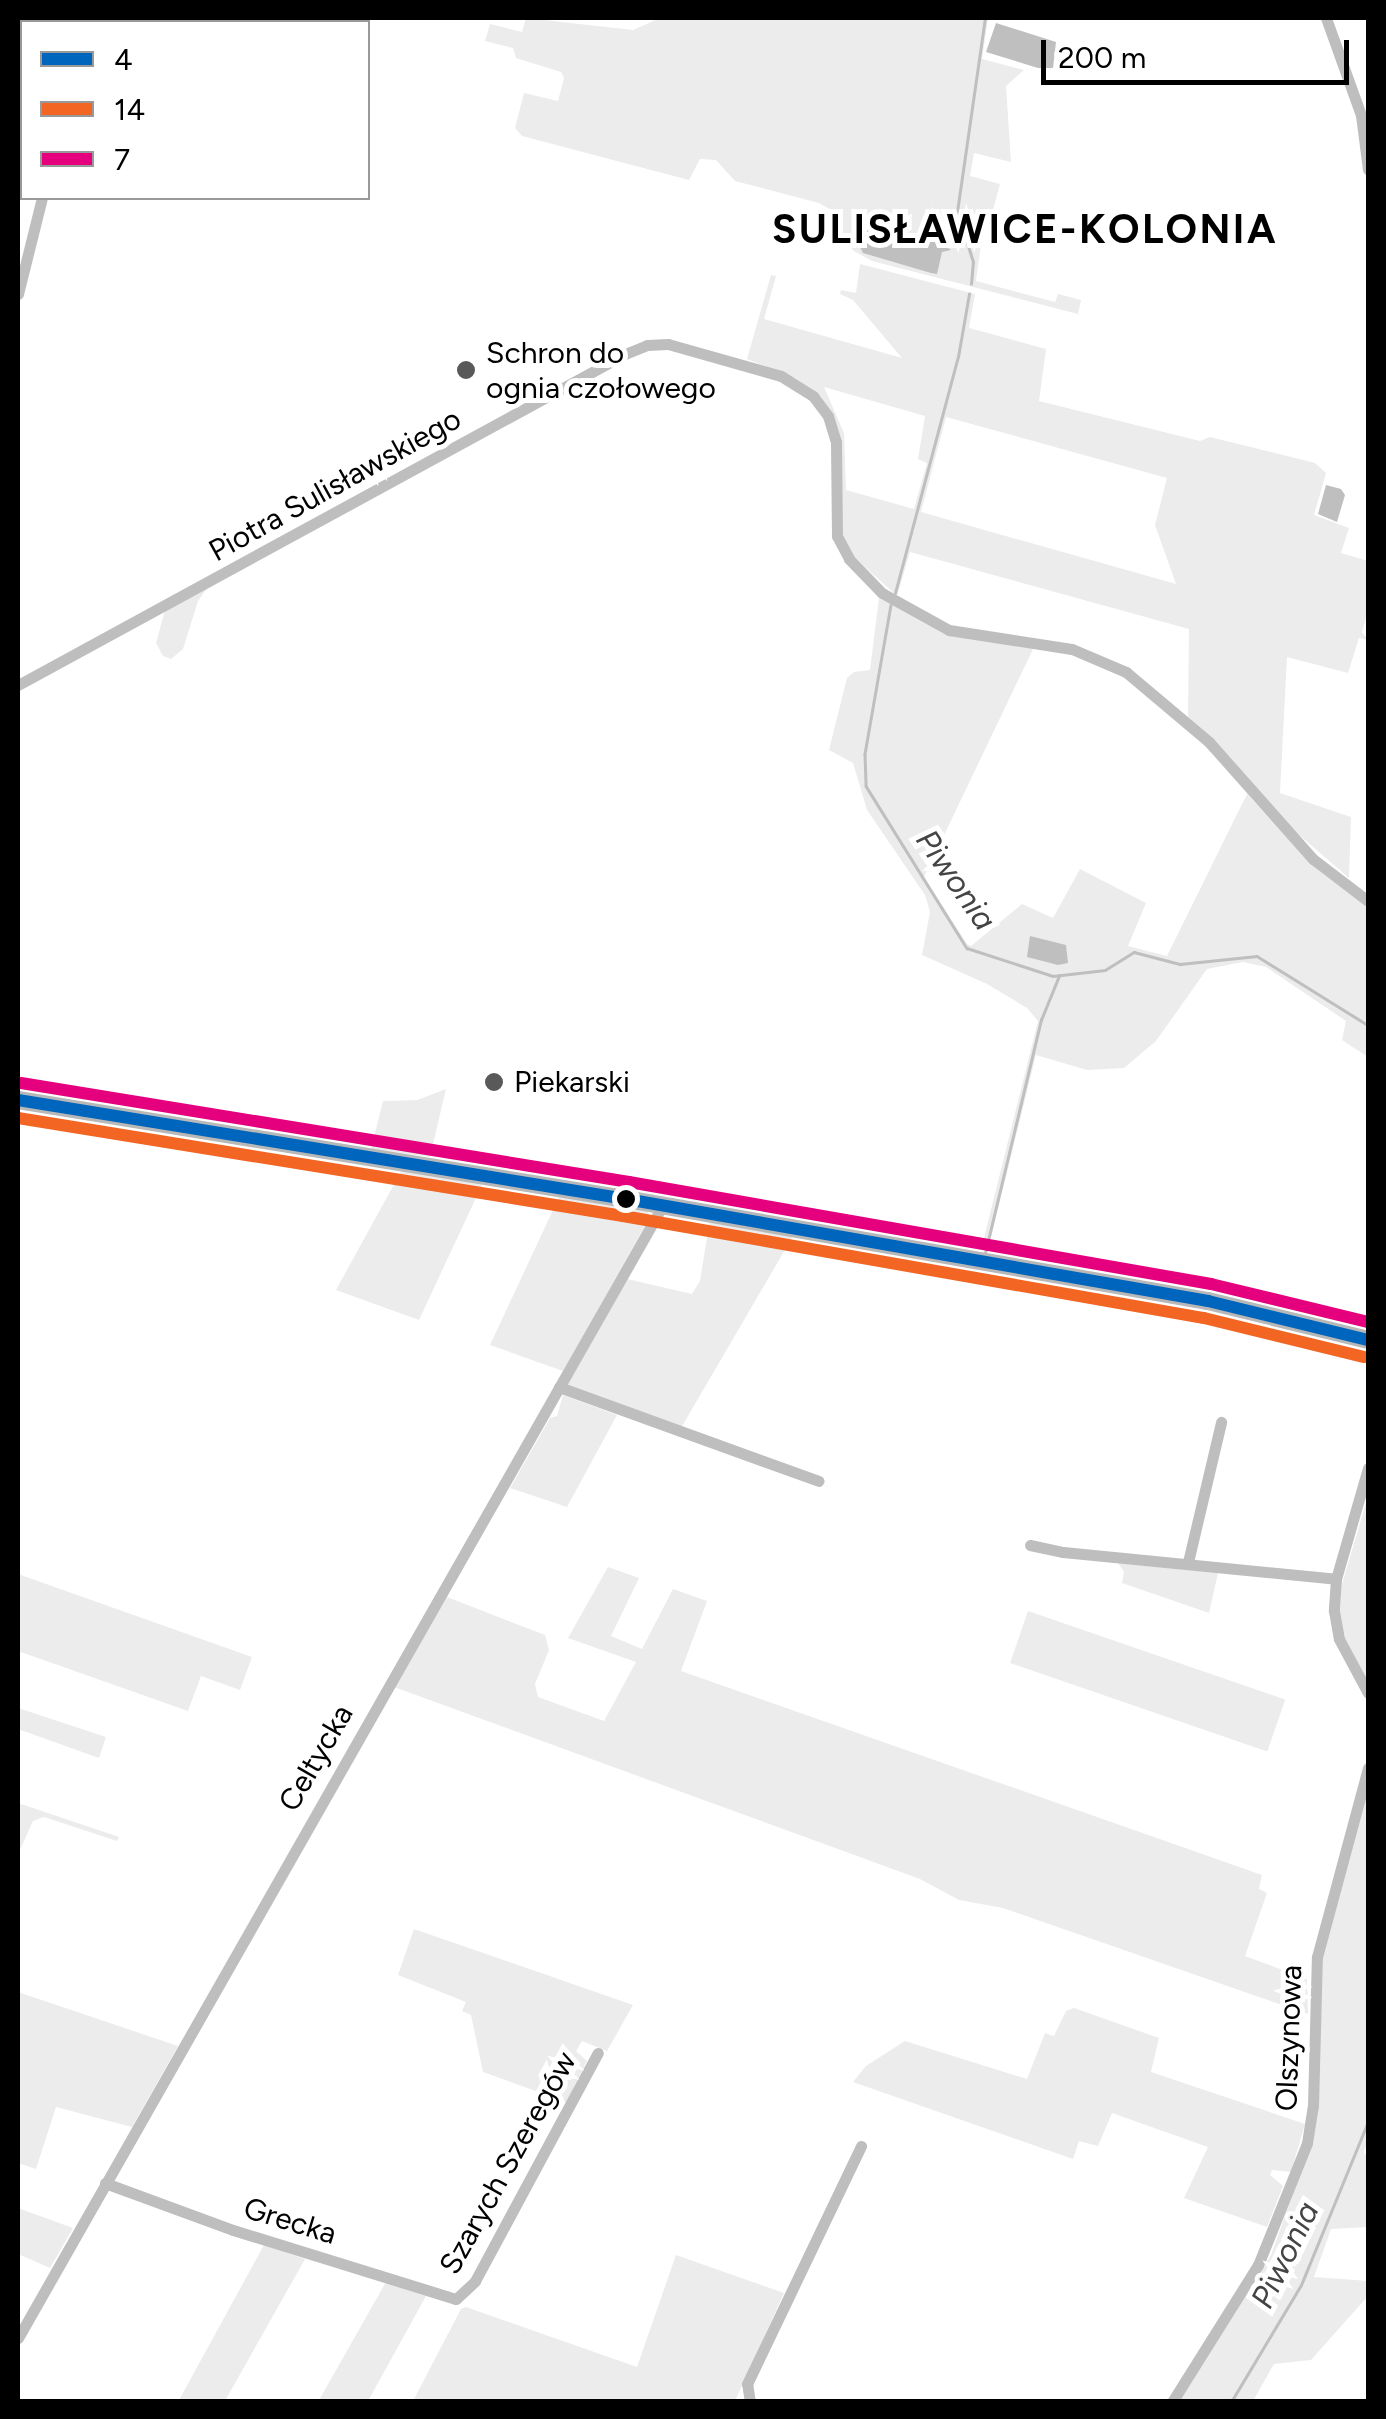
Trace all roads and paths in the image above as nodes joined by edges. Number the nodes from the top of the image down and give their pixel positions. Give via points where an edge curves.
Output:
1 (1326, 18) edge
2 (1368, 162) edge
3 (1368, 170) edge
4 (42, 200) edge
5 (18, 294) edge
6 (18, 685) edge
7 (1368, 901) edge
8 (18, 1100) edge
9 (663, 1205) junction
10 (1368, 1340) edge
11 (559, 1387) junction
12 (1221, 1422) dead end
13 (1368, 1468) edge
14 (819, 1480) dead end
15 (1030, 1545) dead end
16 (1188, 1562) junction
17 (1336, 1579) junction
18 (1368, 1693) edge
19 (1368, 1768) edge
20 (598, 2053) dead end
21 (862, 2146) dead end
22 (104, 2183) junction
23 (461, 2297) joint
24 (18, 2338) edge
25 (748, 2398) edge
26 (1172, 2402) edge

1 - 2 street via 1361,115
2 - 3 street
4 - 5 street
6 - 7 street, Piotra Sulisławskiego via 625,354 668,344 782,376 813,396 836,442 837,536 848,559 882,593 949,630 1072,649 1126,672 1209,742 1313,859
8 - 9 street
9 - 10 street via 1208,1301
9 - 11 street, Celtycka
11 - 14 street
11 - 22 street, Celtycka
12 - 16 street
13 - 17 street
15 - 16 street
16 - 17 street
17 - 18 street via 1339,1639
19 - 26 street, Olszynowa via 1316,1957 1313,2106 1304,2154 1258,2266
20 - 23 street, Szarych Szeregów
21 - 25 street via 751,2374
22 - 23 street, Grecka via 441,2297
22 - 24 street, Celtycka

